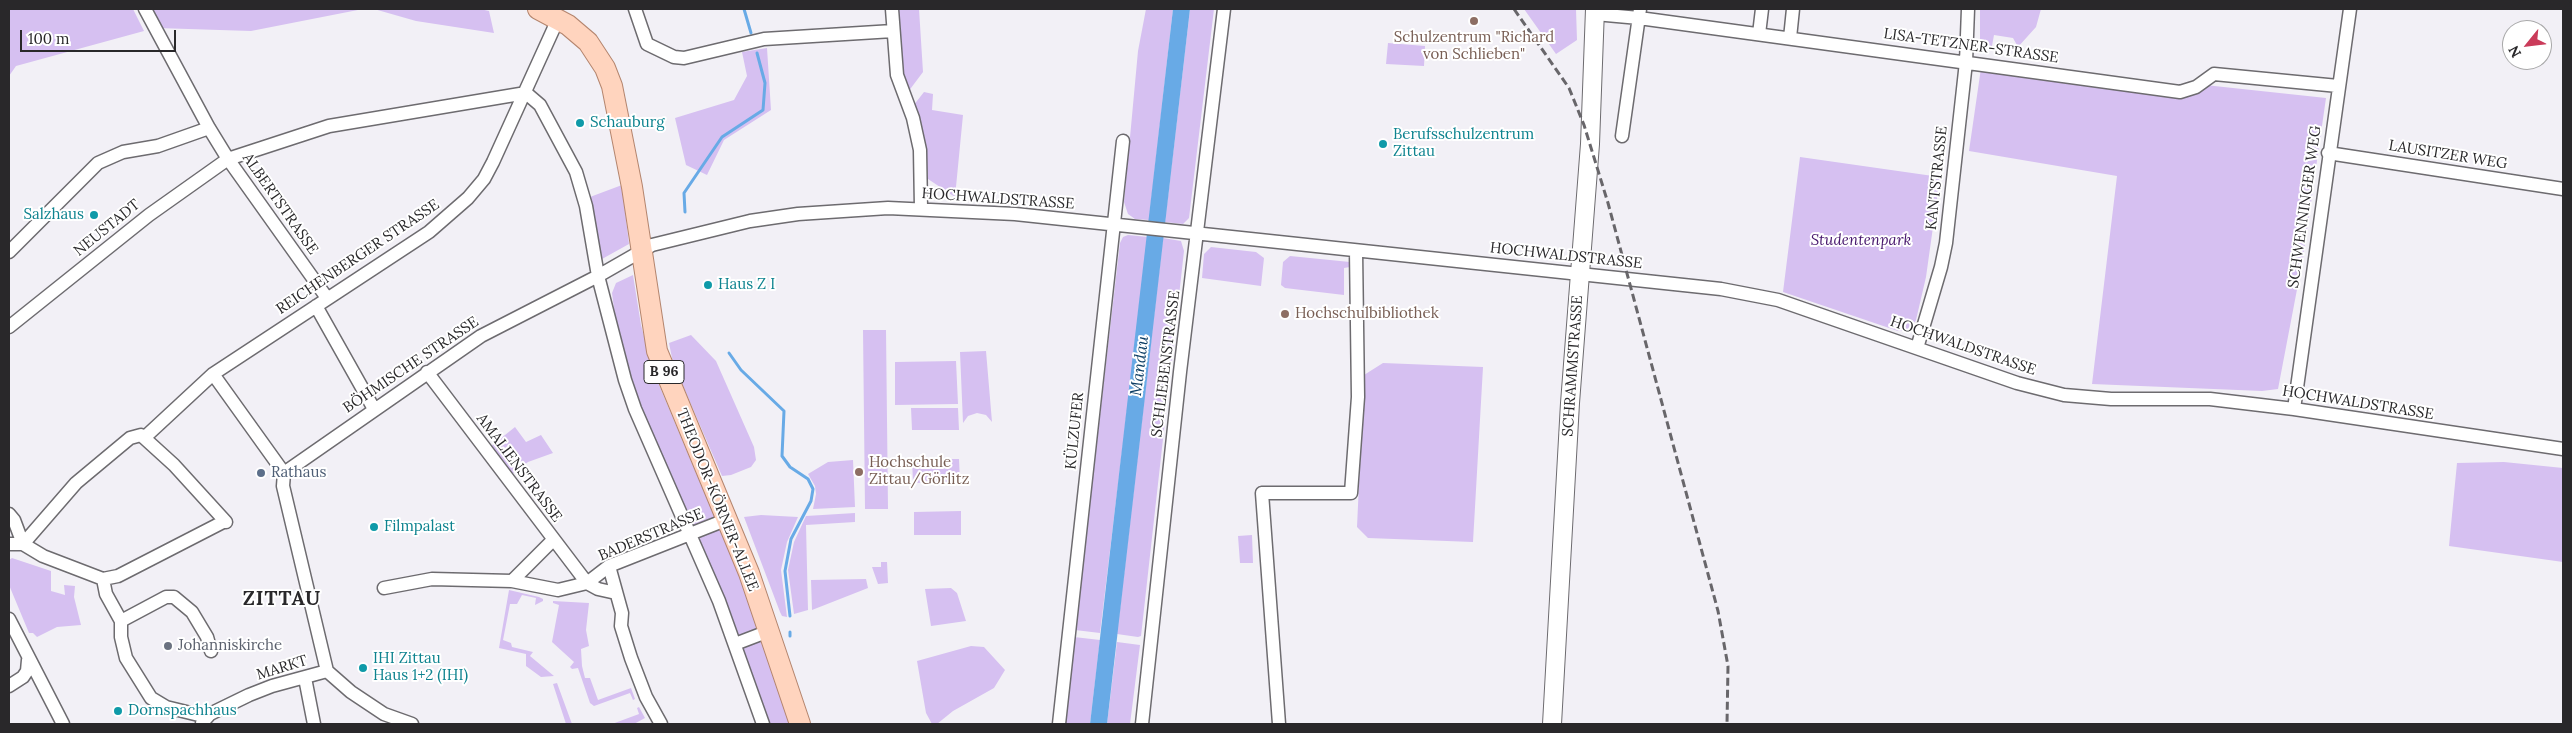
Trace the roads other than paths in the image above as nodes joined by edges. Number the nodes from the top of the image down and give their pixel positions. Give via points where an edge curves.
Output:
1 (145, 9) edge
2 (538, 9) edge
3 (635, 9) edge
4 (892, 9) edge
5 (1224, 9) edge
6 (1762, 9) edge
7 (1793, 9) edge
8 (1968, 9) edge
9 (2350, 9) edge
10 (1595, 12) edge
11 (1640, 13) edge
12 (560, 14) edge
13 (893, 31) junction
14 (1759, 34) junction
15 (1790, 38) junction
16 (1966, 62) junction
17 (2338, 86) junction
18 (526, 93) junction
19 (209, 128) junction
20 (1622, 136) dead end
21 (1123, 141) dead end
22 (2328, 152) junction
23 (228, 159) junction
24 (2563, 189) edge
25 (921, 208) junction
26 (1114, 225) junction
27 (1198, 234) junction
28 (642, 251) junction
29 (1356, 251) junction
30 (9, 252) edge
31 (1580, 274) junction
32 (598, 276) junction
33 (327, 298) junction
34 (316, 306) junction
35 (9, 327) edge
36 (1917, 348) junction
37 (427, 372) junction
38 (213, 374) junction
39 (374, 409) junction
40 (2294, 409) junction
41 (143, 436) junction
42 (2563, 449) edge
43 (284, 473) junction
44 (9, 514) edge
45 (728, 519) junction
46 (690, 535) junction
47 (553, 540) junction
48 (9, 544) edge
49 (23, 544) junction
50 (609, 566) junction
51 (103, 579) junction
52 (512, 581) junction
53 (588, 583) junction
54 (384, 588) dead end
55 (616, 593) junction
56 (622, 613) junction
57 (9, 619) edge
58 (121, 621) junction
59 (769, 631) junction
60 (735, 644) junction
61 (211, 651) dead end
62 (28, 660) junction
63 (327, 671) junction
64 (305, 678) junction
65 (9, 686) edge
66 (204, 721) edge
67 (63, 724) edge
68 (314, 724) edge
69 (412, 724) edge
70 (661, 724) edge
71 (670, 724) edge
72 (763, 724) edge
73 (800, 724) edge
74 (1058, 724) edge
75 (1142, 724) edge
76 (1279, 724) edge
77 (1552, 724) edge

1 - 19 street, ALBERTSTRASSE
2 - 12 main road, B 96
3 - 13 street via 647,44 674,57 684,58 764,39
4 - 13 street
5 - 27 street, SCHLIEBENSTRASSE
6 - 14 street
7 - 15 street
8 - 16 street, KANTSTRASSE
9 - 17 street, SCHWENNINGER WEG
10 - 11 street, LISA-TETZNER-STRASSE
10 - 31 main road, SCHRAMMSTRASSE
11 - 14 street, LISA-TETZNER-STRASSE
11 - 20 street
12 - 18 street, REICHENBERGER STRASSE
12 - 28 main road, B 96 via 588,42 612,86
13 - 25 street via 897,75 913,118 920,150
14 - 15 street, LISA-TETZNER-STRASSE
15 - 16 street, LISA-TETZNER-STRASSE
16 - 17 street, LISA-TETZNER-STRASSE via 2180,92 2196,87 2214,74
16 - 36 street, KANTSTRASSE via 1946,243
17 - 22 street, SCHWENNINGER WEG
18 - 23 street, NEUSTADT via 330,126
18 - 32 street via 540,105 576,172 586,206
18 - 33 street, REICHENBERGER STRASSE via 494,162 468,198 429,232
19 - 23 street, ALBERTSTRASSE
19 - 30 street via 158,146 123,152 98,163
21 - 26 street, KÜLZUFER
22 - 24 street, LAUSITZER WEG
22 - 40 street, SCHWENNINGER WEG
23 - 33 street, ALBERTSTRASSE
23 - 35 street, NEUSTADT via 149,215
25 - 26 street, HOCHWALDSTRASSE
25 - 28 street, HOCHWALDSTRASSE via 798,214 667,240
26 - 27 street, HOCHWALDSTRASSE
26 - 74 street, KÜLZUFER
27 - 29 street, HOCHWALDSTRASSE
27 - 75 street, SCHLIEBENSTRASSE
28 - 32 street, BÖHMISCHE STRASSE
28 - 45 main road, THEODOR-KÖRNER-ALLEE / B 96 via 657,351
29 - 31 street, HOCHWALDSTRASSE
29 - 76 street via 1358,397 1351,493 1262,493
31 - 36 street, HOCHWALDSTRASSE via 1761,296
31 - 77 main road, SCHRAMMSTRASSE
32 - 37 street, BÖHMISCHE STRASSE via 481,336
32 - 46 street via 635,409
33 - 34 street, REICHENBERGER STRASSE
34 - 38 street, REICHENBERGER STRASSE
34 - 39 street
36 - 40 street, HOCHWALDSTRASSE via 2017,383 2064,395 2111,399 2210,399
37 - 39 street, BÖHMISCHE STRASSE
37 - 47 street, AMALIENSTRASSE
38 - 41 street, REICHENBERGER STRASSE
38 - 43 street
39 - 43 street, BÖHMISCHE STRASSE
40 - 42 street, HOCHWALDSTRASSE
41 - 49 street, REICHENBERGER STRASSE via 130,438 76,483
41 - 51 street via 225,522 118,576
43 - 63 street, MARKT via 283,486
44 - 49 street
45 - 46 street, BADERSTRASSE
45 - 59 main road, THEODOR-KÖRNER-ALLEE / B 96
46 - 50 street, BADERSTRASSE
46 - 60 street
47 - 52 street
47 - 53 street, AMALIENSTRASSE
48 - 49 street
49 - 51 street via 43,556
50 - 53 street, BADERSTRASSE
50 - 55 street
51 - 58 street via 106,594
52 - 53 street, BADERSTRASSE via 558,590
52 - 54 street, BADERSTRASSE via 432,579
53 - 55 street
55 - 56 street
56 - 70 street via 621,626 631,658
56 - 71 street via 630,622 653,694
57 - 62 street
58 - 61 street via 166,597 174,597 192,612 207,637
58 - 66 street via 126,658 151,698
59 - 60 street
59 - 73 main road, THEODOR-KÖRNER-ALLEE / B 96
60 - 72 street
62 - 65 street via 23,677
62 - 67 street
63 - 64 street, MARKT
63 - 69 street via 384,714
64 - 66 street, MARKT via 249,695
64 - 68 street

